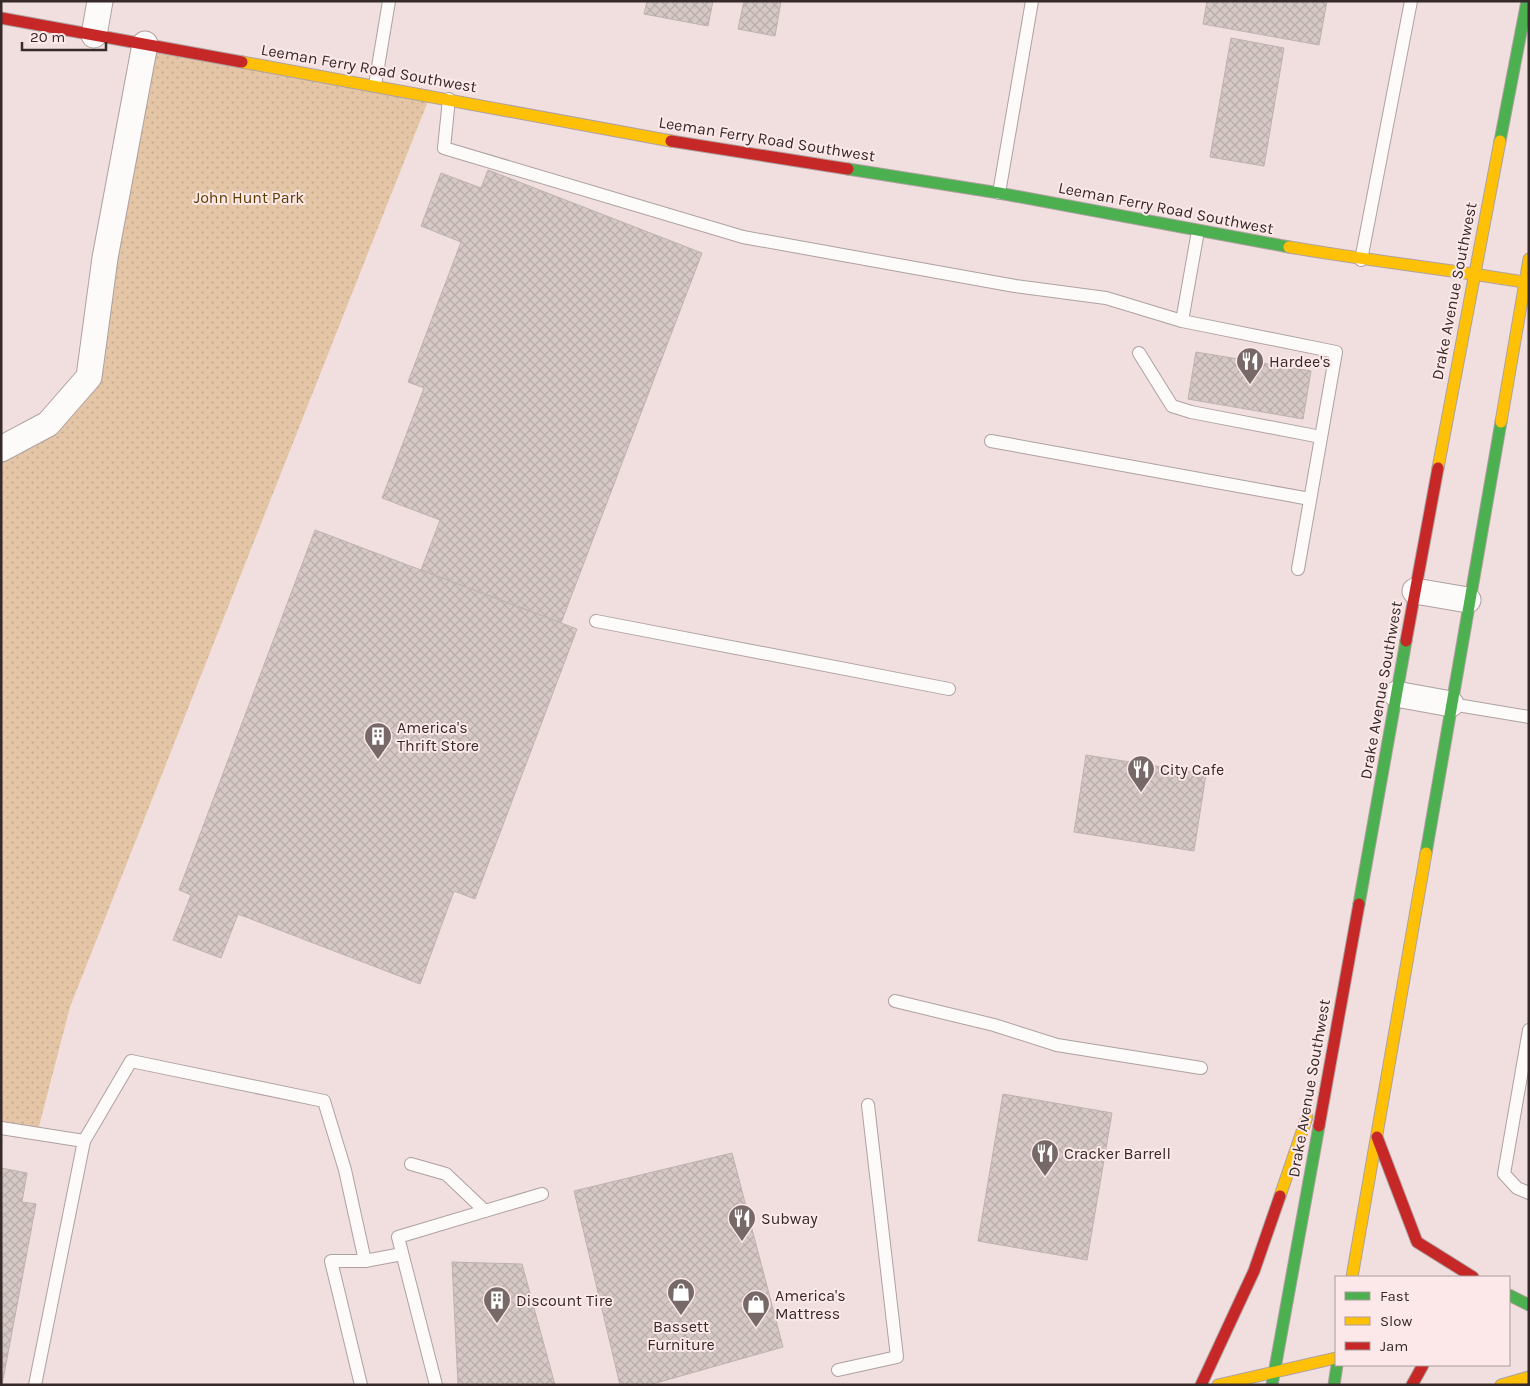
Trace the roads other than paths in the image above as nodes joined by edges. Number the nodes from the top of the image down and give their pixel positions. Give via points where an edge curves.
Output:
1 (100, 1) edge
2 (389, 1) edge
3 (1032, 1) edge
4 (1411, 1) edge
5 (1527, 1) edge
6 (1, 18) edge
7 (94, 35) junction
8 (145, 44) junction
9 (374, 85) junction
10 (450, 99) junction
11 (999, 192) junction
12 (1198, 231) junction
13 (1529, 259) edge
14 (1361, 260) junction
15 (1474, 273) junction
16 (1526, 282) edge
17 (1182, 321) junction
18 (1139, 353) dead end
19 (1321, 437) junction
20 (991, 440) dead end
21 (1, 449) edge
22 (1310, 499) junction
23 (1298, 568) dead end
24 (1415, 591) junction
25 (1468, 600) junction
26 (596, 621) dead end
27 (949, 689) dead end
28 (1396, 694) junction
29 (1451, 704) junction
30 (1529, 717) edge
31 (895, 1001) dead end
32 (1337, 1028) junction
33 (1529, 1030) edge
34 (1201, 1068) dead end
35 (868, 1105) dead end
36 (1, 1128) edge
37 (1376, 1136) junction
38 (84, 1141) junction
39 (410, 1164) dead end
40 (1529, 1193) edge
41 (542, 1194) dead end
42 (485, 1211) junction
43 (402, 1254) junction
44 (365, 1261) junction
45 (1352, 1276) edge
46 (1471, 1276) edge
47 (1510, 1296) edge
48 (1529, 1305) edge
49 (1529, 1310) edge
50 (1515, 1313) dead end
51 (1335, 1358) edge
52 (1337, 1366) edge
53 (1422, 1366) edge
54 (838, 1370) dead end
55 (1273, 1372) junction
56 (1529, 1377) edge
57 (35, 1385) edge
58 (361, 1385) edge
59 (436, 1385) edge
60 (1201, 1385) edge
61 (1218, 1385) edge
62 (1272, 1385) edge
63 (1334, 1385) edge
64 (1412, 1385) edge
65 (1500, 1385) edge

1 - 7 street
2 - 9 lane
3 - 11 lane
4 - 14 lane
5 - 15 main road, Drake Avenue Southwest
6 - 7 main road, Leeman Ferry Road Southwest
7 - 8 main road, Leeman Ferry Road Southwest
8 - 9 main road, Leeman Ferry Road Southwest
8 - 21 street via 105,258 90,377 48,424
9 - 10 main road, Leeman Ferry Road Southwest
10 - 11 main road, Leeman Ferry Road Southwest via 763,157
10 - 17 lane via 444,148 453,151 743,237 1015,286 1106,298
11 - 12 main road, Leeman Ferry Road Southwest
12 - 14 main road, Leeman Ferry Road Southwest
12 - 17 lane
13 - 16 main road
14 - 15 main road, Leeman Ferry Road Southwest
15 - 16 main road, Leeman Ferry Road Southwest
15 - 24 main road, Drake Avenue Southwest
16 - 25 main road
17 - 19 lane via 1336,352
18 - 19 lane via 1172,406
19 - 22 lane
20 - 22 lane
22 - 23 lane
24 - 25 street
24 - 28 main road, Drake Avenue Southwest
25 - 29 main road
26 - 27 lane
28 - 29 street
28 - 32 main road, Drake Avenue Southwest
29 - 30 lane
29 - 37 main road
31 - 34 lane via 994,1025 1057,1045
32 - 55 main road, Drake Avenue Southwest
32 - 60 main road via 1254,1271
33 - 40 lane via 1504,1174 1517,1188
35 - 54 lane via 897,1357
36 - 38 lane
37 - 45 main road
37 - 46 main road via 1417,1242
38 - 44 lane via 131,1061 324,1101 349,1188
38 - 57 lane
39 - 42 lane via 446,1174
41 - 42 lane
42 - 43 lane via 398,1237
43 - 44 lane
43 - 59 lane
44 - 58 lane via 331,1261
47 - 48 main road
49 - 50 main road
51 - 55 main road
52 - 63 main road
53 - 64 main road
55 - 61 main road
55 - 62 main road, Drake Avenue Southwest
56 - 65 main road

